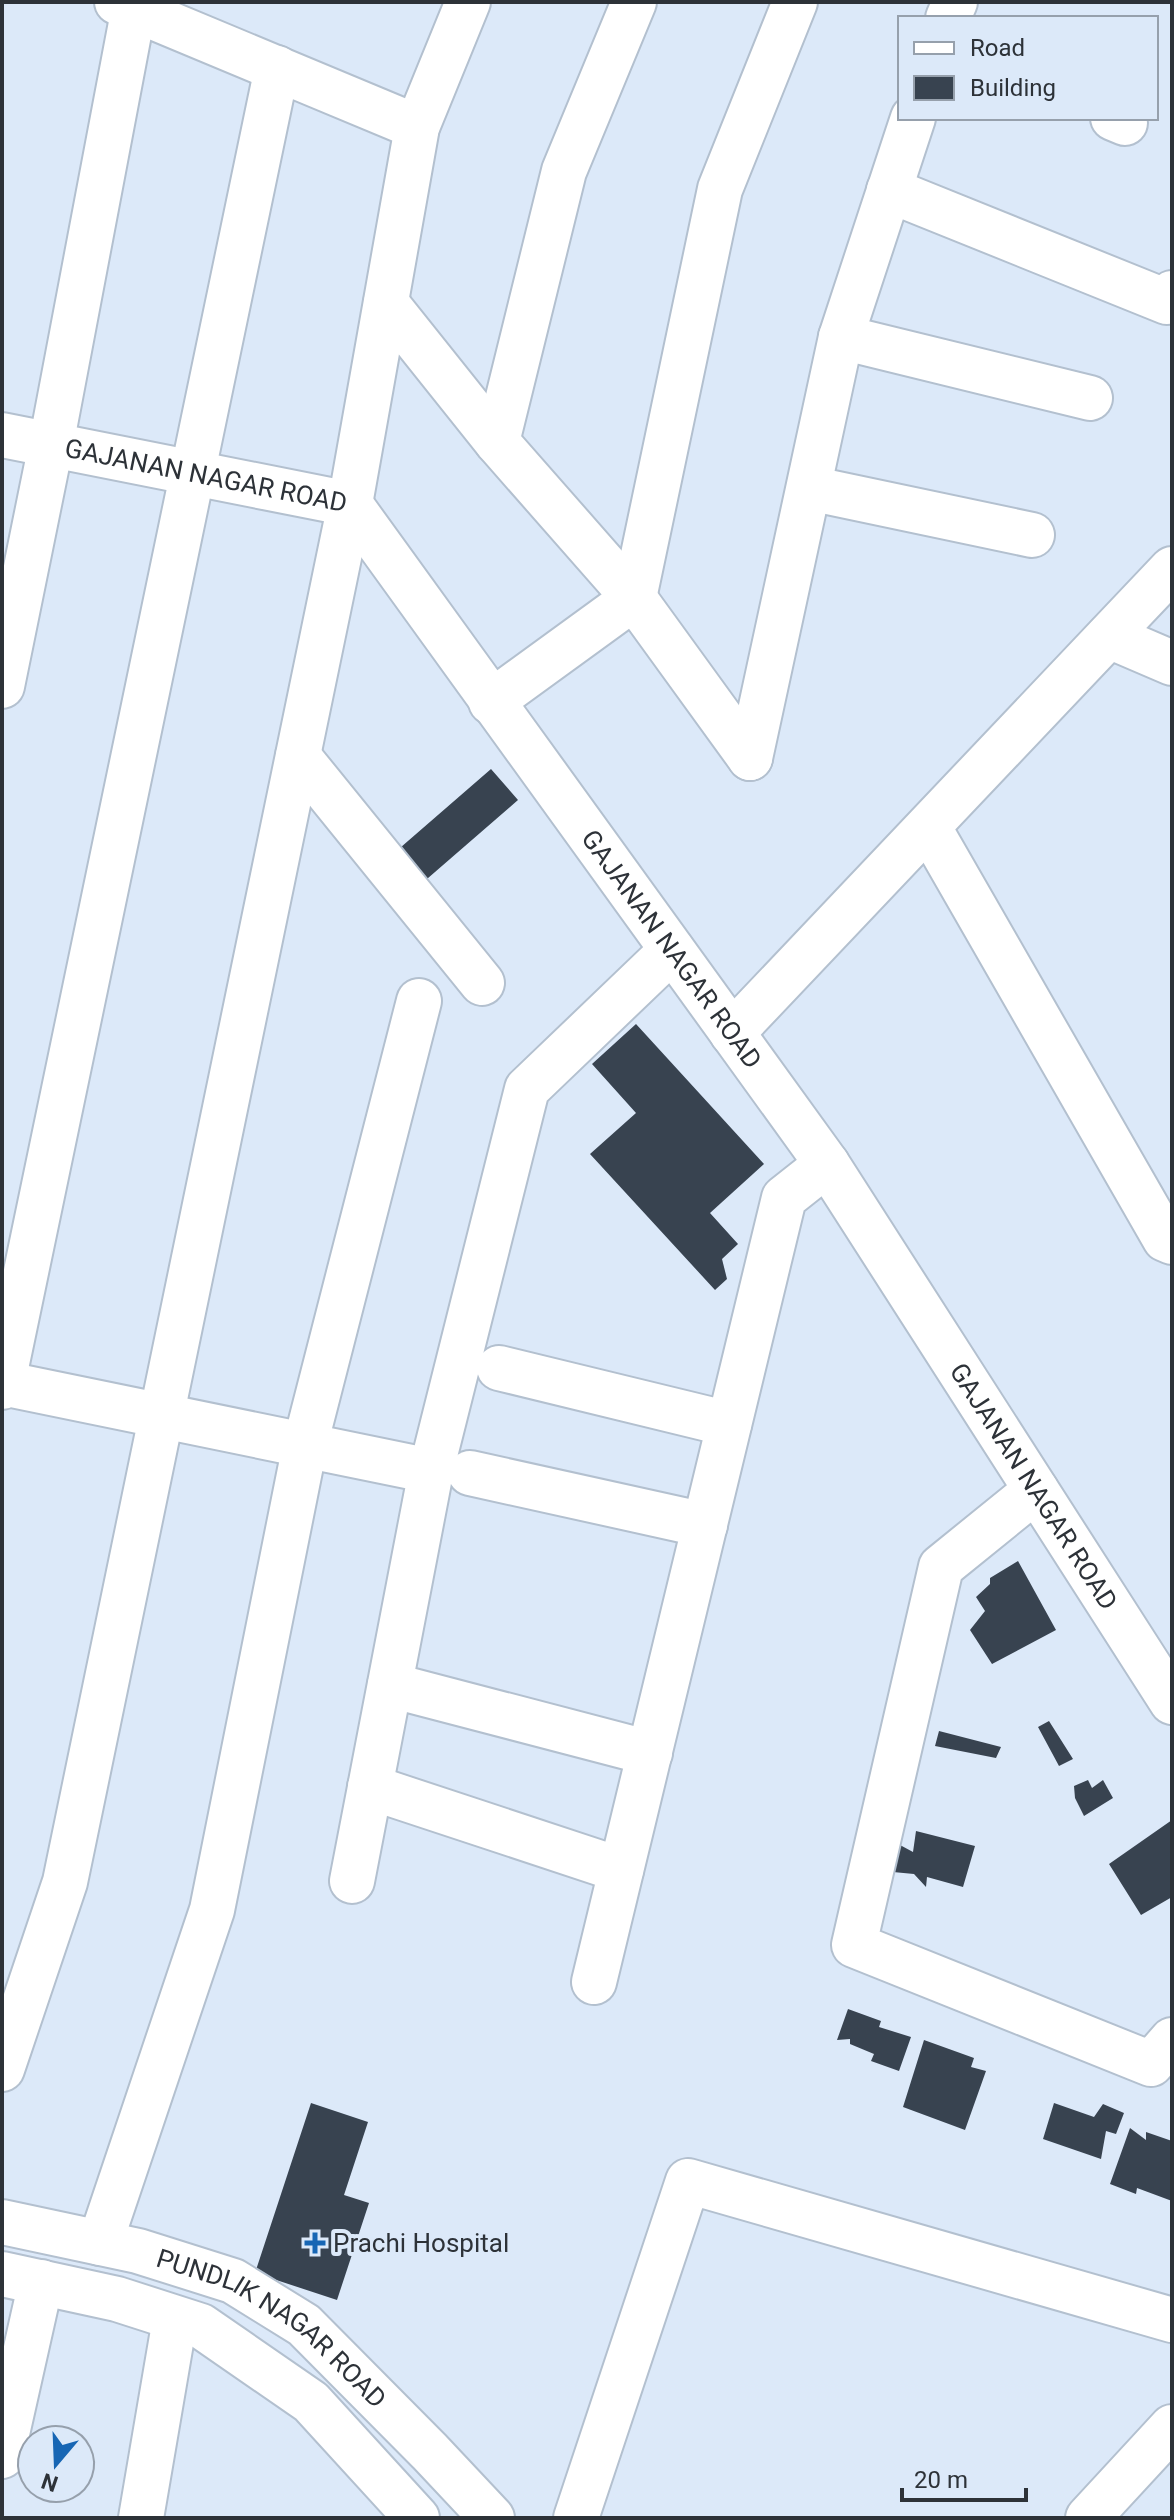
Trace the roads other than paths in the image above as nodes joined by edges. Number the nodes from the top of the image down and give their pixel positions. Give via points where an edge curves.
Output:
1 (468, 2) edge
2 (634, 2) edge
3 (795, 2) edge
4 (128, 4) edge
5 (277, 68) junction
6 (912, 120) edge
7 (417, 127) junction
8 (889, 190) junction
9 (1172, 293) edge
10 (386, 303) junction
11 (841, 337) junction
12 (1090, 398) dead end
13 (2, 435) edge
14 (497, 442) junction
15 (51, 445) junction
16 (192, 473) junction
17 (809, 488) junction
18 (350, 504) junction
19 (1032, 535) dead end
20 (1172, 569) edge
21 (634, 598) junction
22 (1109, 636) junction
23 (1172, 663) edge
24 (2, 686) edge
25 (491, 702) junction
26 (298, 756) junction
27 (929, 828) junction
28 (672, 950) junction
29 (482, 983) dead end
30 (419, 1001) dead end
31 (732, 1033) junction
32 (827, 1164) junction
33 (1172, 1242) edge
34 (499, 1368) dead end
35 (2, 1384) edge
36 (161, 1416) junction
37 (729, 1424) junction
38 (305, 1445) junction
39 (451, 1472) junction
40 (1036, 1490) junction
41 (705, 1525) junction
42 (390, 1685) junction
43 (1172, 1702) edge
44 (650, 1753) junction
45 (370, 1787) junction
46 (621, 1870) junction
47 (352, 1881) dead end
48 (594, 1982) dead end
49 (1172, 2040) edge
50 (2, 2069) edge
51 (2, 2222) edge
52 (100, 2243) junction
53 (22, 2278) edge
54 (175, 2319) junction
55 (1172, 2320) edge
56 (1172, 2427) edge
57 (2, 2456) edge
58 (141, 2518) edge
59 (417, 2518) edge
60 (492, 2518) edge
61 (576, 2518) edge
62 (1088, 2518) edge

1 - 7 street
2 - 14 street via 564,171
3 - 21 street via 720,189
4 - 5 street
4 - 15 street
5 - 7 street
5 - 16 street
6 - 8 street
7 - 10 street
8 - 9 street via 1167,302
8 - 11 street
10 - 14 street
10 - 18 street
11 - 12 street
11 - 17 street
13 - 15 street, GAJANAN NAGAR ROAD
14 - 21 street
15 - 16 street, GAJANAN NAGAR ROAD
15 - 24 street
16 - 18 street, GAJANAN NAGAR ROAD
16 - 35 street
17 - 19 street
17 - 21 street via 750,758
18 - 25 street, GAJANAN NAGAR ROAD
18 - 26 street
20 - 22 street
21 - 25 street
22 - 23 street
22 - 27 street
25 - 28 street, GAJANAN NAGAR ROAD
26 - 29 street
26 - 36 street
27 - 31 street
27 - 33 street via 1165,1239
28 - 31 street, GAJANAN NAGAR ROAD
28 - 39 street via 527,1089
30 - 38 street
31 - 32 street, GAJANAN NAGAR ROAD
32 - 37 street via 784,1198
32 - 40 street, GAJANAN NAGAR ROAD
34 - 37 street
35 - 36 street
36 - 38 street
36 - 50 street via 65,1882
37 - 41 street
38 - 39 street
38 - 52 street via 212,1910
39 - 41 street
39 - 42 street
40 - 43 street, GAJANAN NAGAR ROAD
40 - 49 street via 941,1567 854,1945 1151,2064
41 - 44 street
42 - 44 street
42 - 45 street
44 - 46 street
45 - 46 street
45 - 47 street
46 - 48 street
51 - 52 street, PUNDLIK NAGAR ROAD
52 - 60 street, PUNDLIK NAGAR ROAD via 233,2281 304,2325
53 - 54 street, PUNDLIK NAGAR ROAD via 117,2299
53 - 57 street
54 - 58 street
54 - 59 street, PUNDLIK NAGAR ROAD via 201,2326 311,2402
55 - 61 street via 688,2181
56 - 62 street

